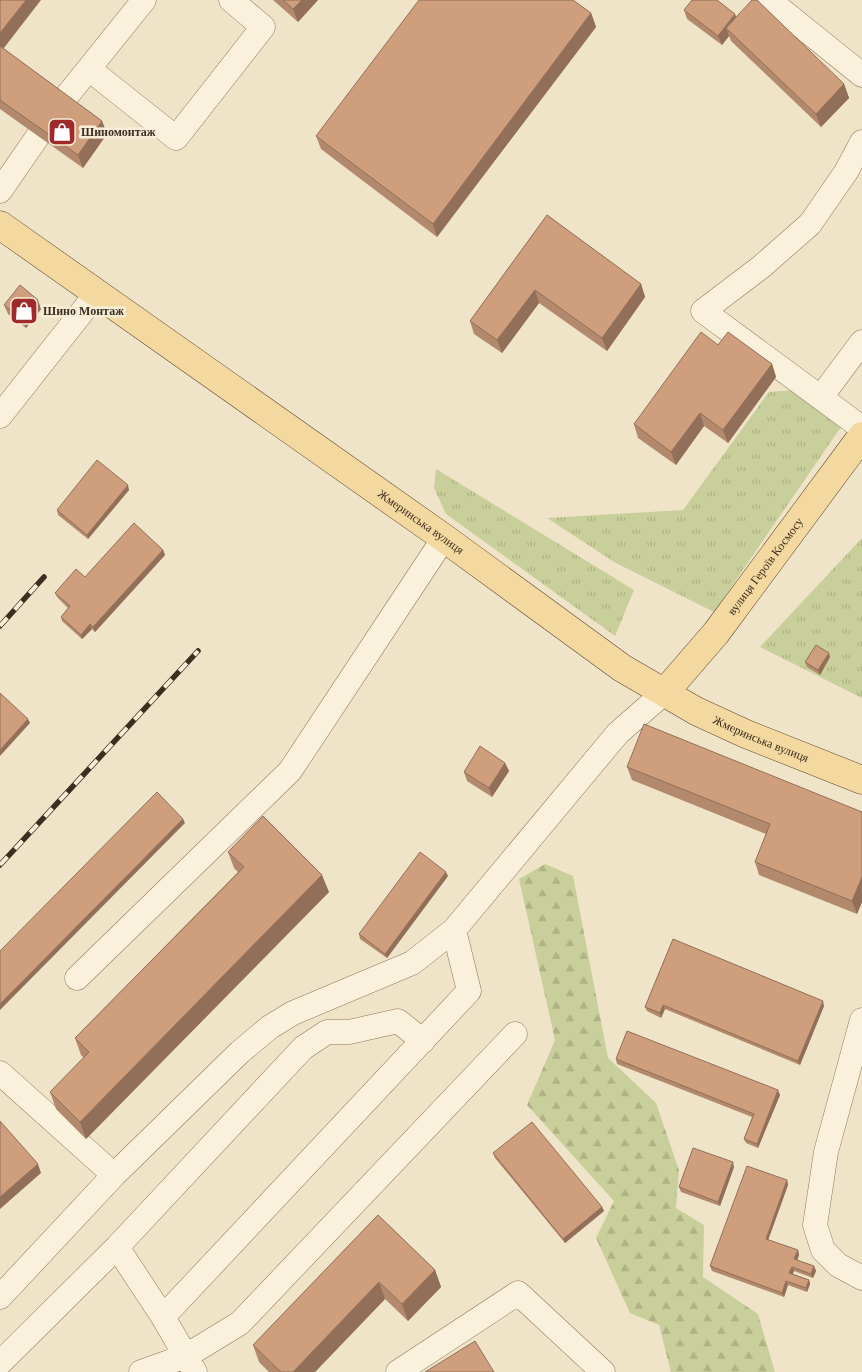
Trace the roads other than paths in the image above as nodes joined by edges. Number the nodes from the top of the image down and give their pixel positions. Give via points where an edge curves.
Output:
1 (144, 0) edge
2 (231, 0) edge
3 (770, 0) edge
4 (89, 69) junction
5 (862, 76) edge
6 (62, 102) edge
7 (38, 136) edge
8 (862, 142) edge
9 (0, 191) edge
10 (0, 225) edge
11 (97, 293) junction
12 (862, 342) edge
13 (821, 397) junction
14 (0, 416) edge
15 (862, 428) edge
16 (862, 436) edge
17 (444, 538) junction
18 (665, 692) junction
19 (862, 780) edge
20 (454, 930) junction
21 (77, 978) dead end
22 (862, 1020) edge
23 (515, 1034) dead end
24 (422, 1040) junction
25 (0, 1072) edge
26 (114, 1175) junction
27 (117, 1246) junction
28 (862, 1278) edge
29 (0, 1297) edge
30 (164, 1317) junction
31 (0, 1364) edge
32 (191, 1364) edge
33 (141, 1372) edge
34 (398, 1372) edge
35 (603, 1372) edge

1 - 4 lane
2 - 4 lane via 262,27 176,138
3 - 5 lane
4 - 6 lane
7 - 9 lane
8 - 13 lane via 846,172 810,224 761,267 703,310
10 - 11 main road, Жмеринська вулиця
11 - 14 lane
11 - 17 main road, Жмеринська вулиця
12 - 13 lane
13 - 15 lane
16 - 18 main road, вулиця Героїв Космосу via 716,634
17 - 18 main road, Жмеринська вулиця via 622,668
17 - 21 lane via 290,771
18 - 19 main road, Жмеринська вулиця via 696,711 746,734
18 - 20 lane via 618,733
20 - 24 lane via 469,991
20 - 26 lane via 412,963 293,1013 270,1027 240,1052
22 - 28 lane via 826,1152 815,1225 828,1255 838,1265
23 - 32 lane via 240,1323
24 - 27 lane via 398,1021 349,1032 327,1032 303,1048
24 - 30 lane
25 - 26 lane
26 - 29 lane
27 - 30 lane
27 - 31 lane
30 - 32 lane
32 - 33 lane
34 - 35 lane via 518,1293

